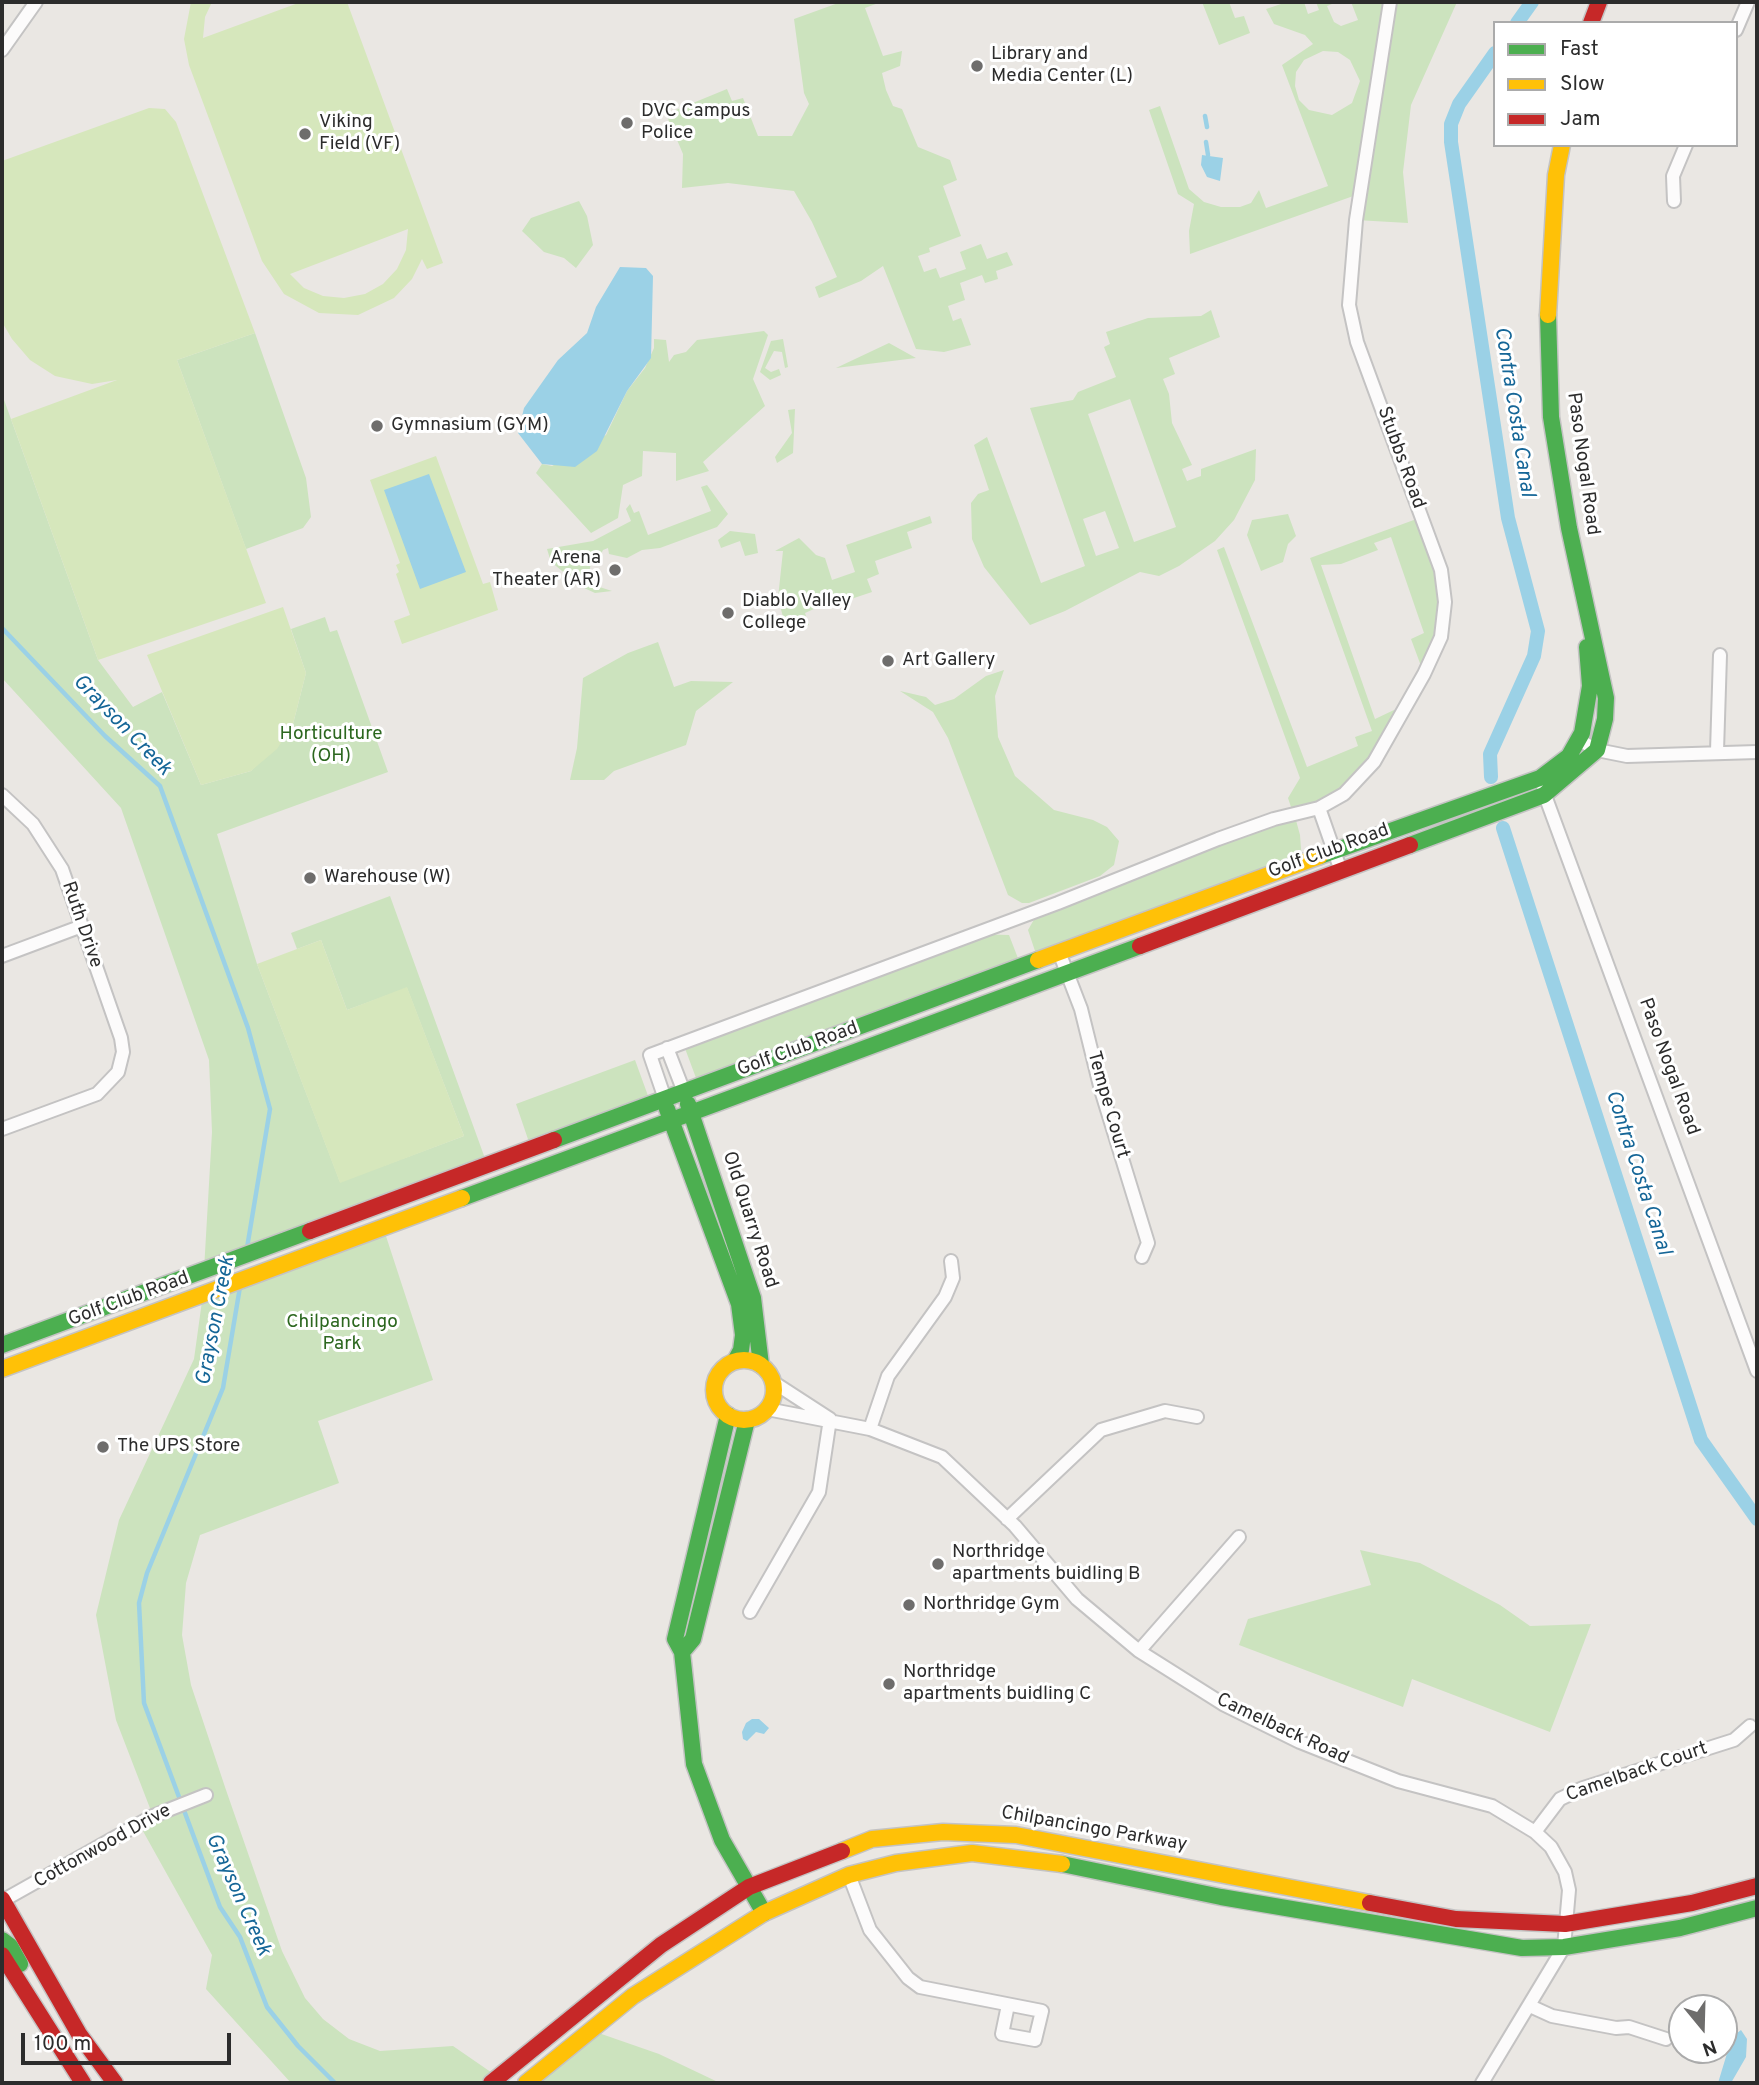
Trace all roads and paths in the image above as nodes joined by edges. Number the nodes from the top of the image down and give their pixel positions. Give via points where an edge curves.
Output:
1 (36, 2) edge
2 (1390, 2) edge
3 (1599, 2) edge
4 (1748, 2) edge
5 (1592, 21) edge
6 (1738, 25) edge
7 (2, 50) edge
8 (1562, 147) edge
9 (1685, 147) edge
10 (1674, 201) dead end
11 (1588, 619) junction
12 (1720, 655) dead end
13 (1579, 740) junction
14 (1597, 750) junction
15 (1717, 751) junction
16 (1757, 752) edge
17 (1540, 778) junction
18 (2, 794) edge
19 (1544, 795) junction
20 (1475, 799) joint
21 (1319, 808) junction
22 (1333, 851) junction
23 (1341, 871) junction
24 (82, 926) junction
25 (1059, 952) junction
26 (2, 956) edge
27 (1067, 972) junction
28 (667, 1048) junction
29 (684, 1092) junction
30 (665, 1098) junction
31 (691, 1112) junction
32 (670, 1120) junction
33 (2, 1129) edge
34 (1142, 1257) dead end
35 (951, 1261) dead end
36 (2, 1345) edge
37 (735, 1361) junction
38 (761, 1365) junction
39 (2, 1369) edge
40 (1757, 1371) edge
41 (773, 1382) junction
42 (767, 1409) junction
43 (728, 1415) junction
44 (1197, 1417) dead end
45 (830, 1419) junction
46 (747, 1420) junction
47 (870, 1429) junction
48 (1007, 1519) junction
49 (1239, 1537) dead end
50 (750, 1612) dead end
51 (1139, 1651) junction
52 (682, 1652) junction
53 (1750, 1726) dead end
54 (206, 1795) dead end
55 (1535, 1832) junction
56 (849, 1875) junction
57 (1757, 1886) edge
58 (749, 1888) junction
59 (2, 1900) edge
60 (1757, 1908) edge
61 (764, 1913) junction
62 (1564, 1924) junction
63 (2, 1940) edge
64 (1564, 1947) junction
65 (2, 1955) edge
66 (599, 1996) junction
67 (59, 1999) junction
68 (1008, 2005) dead end
69 (1530, 2007) junction
70 (1667, 2039) dead end
71 (494, 2080) edge
72 (530, 2080) edge
73 (83, 2083) edge
74 (115, 2083) edge
75 (1482, 2083) edge

1 - 7 street
2 - 21 street, Stubbs Road via 1356,220 1351,321 1441,570 1444,602 1441,636 1401,719 1374,762 1344,794
3 - 5 street
4 - 6 street
8 - 11 street, Paso Nogal Road via 1548,297 1551,417
9 - 10 street via 1673,176
11 - 13 street, Paso Nogal Road via 1590,686
11 - 14 street, Paso Nogal Road via 1606,698
12 - 15 street
13 - 14 street
13 - 17 street, Paso Nogal Road via 1569,756
14 - 15 street via 1627,756
14 - 19 street, Golf Club Road
15 - 16 street
17 - 19 street, Paso Nogal Road
17 - 20 street, Paso Nogal Road
18 - 24 street, Ruth Drive via 49,845
19 - 23 street, Golf Club Road
19 - 40 street, Paso Nogal Road
20 - 22 street, Golf Club Road
21 - 22 street
21 - 28 street, Stubbs Road via 1218,839
22 - 23 street
22 - 25 street, Golf Club Road
23 - 27 street, Golf Club Road
24 - 26 street
24 - 33 street, Ruth Drive via 121,1038 118,1072 97,1094
25 - 27 street, Tempe Court
25 - 29 street, Golf Club Road
27 - 31 street, Golf Club Road
27 - 34 street, Tempe Court via 1148,1243
28 - 29 street
28 - 30 street, Stubbs Road via 650,1055
29 - 30 street, Golf Club Road
29 - 31 street, Old Quarry Road
30 - 32 street, Old Quarry Road
30 - 36 street, Golf Club Road
31 - 32 street, Golf Club Road
31 - 38 street, Old Quarry Road via 753,1297
32 - 37 street, Old Quarry Road via 739,1304 743,1335
32 - 39 street, Golf Club Road
35 - 47 street via 953,1278 945,1297 888,1376
37 - 38 street
37 - 43 street, Old Quarry Road via 720,1372 714,1388 716,1402
38 - 41 street, Old Quarry Road
41 - 42 street
41 - 45 street, Camelback Road
42 - 45 street, Camelback Road
42 - 46 street
43 - 46 street
43 - 52 street via 675,1639
44 - 48 street via 1165,1411 1101,1430
45 - 47 street, Camelback Road
45 - 50 street via 819,1492
46 - 52 street via 693,1639
47 - 48 street, Camelback Road via 942,1457
48 - 51 street, Camelback Road via 1077,1599
49 - 51 street
51 - 55 street, Camelback Road via 1223,1704 1300,1742 1398,1781 1492,1806
52 - 58 street via 694,1764 722,1840
53 - 55 street, Camelback Court via 1734,1740 1560,1799
54 - 59 street, Cottonwood Drive via 170,1809
55 - 62 street, Camelback Road via 1551,1847 1565,1872 1569,1890
56 - 61 street, Chilpancingo Parkway
56 - 64 street, Chilpancingo Parkway via 896,1863 972,1853 1045,1860 1464,1940 1522,1948
56 - 68 street via 862,1916 908,1978 920,1987
57 - 62 street, Chilpancingo Parkway via 1692,1903
58 - 61 street
58 - 62 street, Chilpancingo Parkway via 872,1839 943,1832 1016,1835 1456,1919
58 - 66 street, Chilpancingo Parkway via 661,1945
59 - 67 street
60 - 64 street, Chilpancingo Parkway via 1681,1928
61 - 72 street, Chilpancingo Parkway via 633,1996
62 - 64 street, Camelback Road
63 - 67 street via 36,1992
64 - 69 street, Camelback Road
65 - 73 street
66 - 71 street, Chilpancingo Parkway
66 - 72 street via 589,2015 547,2049
67 - 74 street
69 - 70 street via 1552,2016 1629,2027
69 - 75 street, Camelback Road

